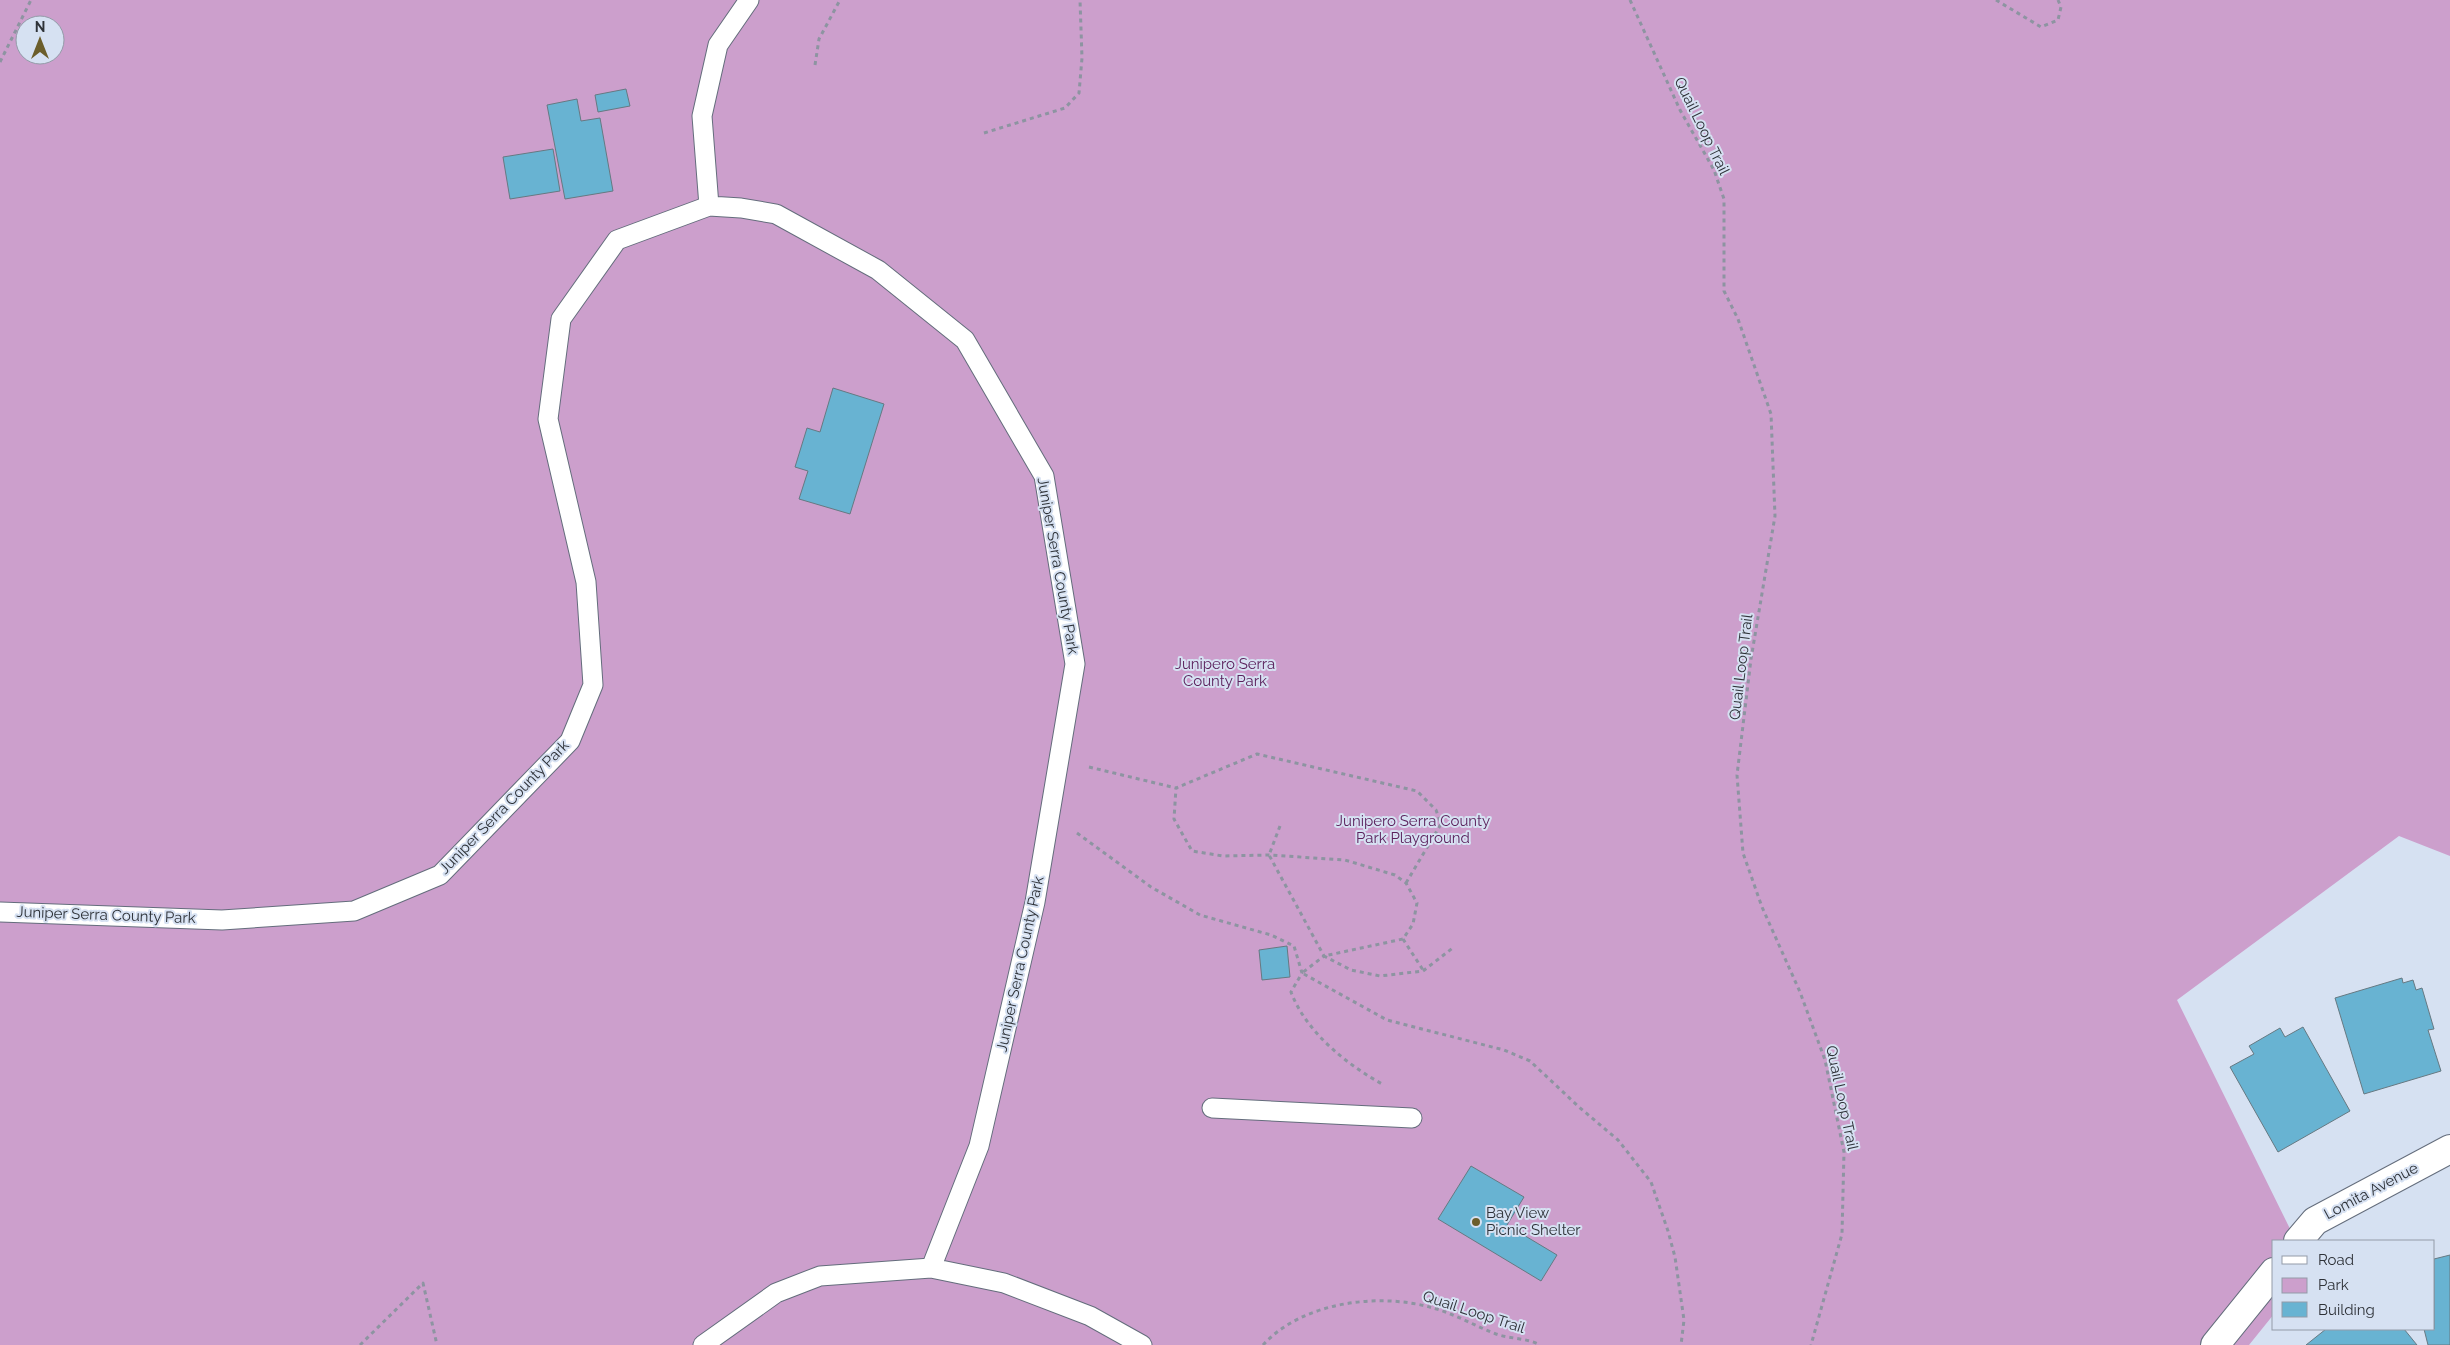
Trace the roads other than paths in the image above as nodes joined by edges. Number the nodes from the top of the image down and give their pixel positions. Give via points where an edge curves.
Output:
1 (749, 0) edge
2 (709, 206) junction
3 (0, 912) edge
4 (1212, 1108) dead end
5 (1412, 1118) road end
6 (2450, 1148) edge
7 (2299, 1240) edge
8 (931, 1268) junction
9 (2272, 1274) edge
10 (703, 1345) edge
11 (1142, 1345) edge
12 (2215, 1345) edge

1 - 2 lane via 718,45 702,116
2 - 3 lane, Juniper Serra County Park via 617,240 562,319 548,419 586,582 593,684 570,741 440,875 354,911 222,920
2 - 8 lane, Juniper Serra County Park via 776,214 878,270 965,340 1044,476 1075,664 1035,902 979,1146
4 - 5 lane
6 - 7 street, Lomita Avenue via 2314,1221
8 - 10 lane via 820,1276 776,1293
8 - 11 lane via 1004,1283 1090,1316
9 - 12 street

